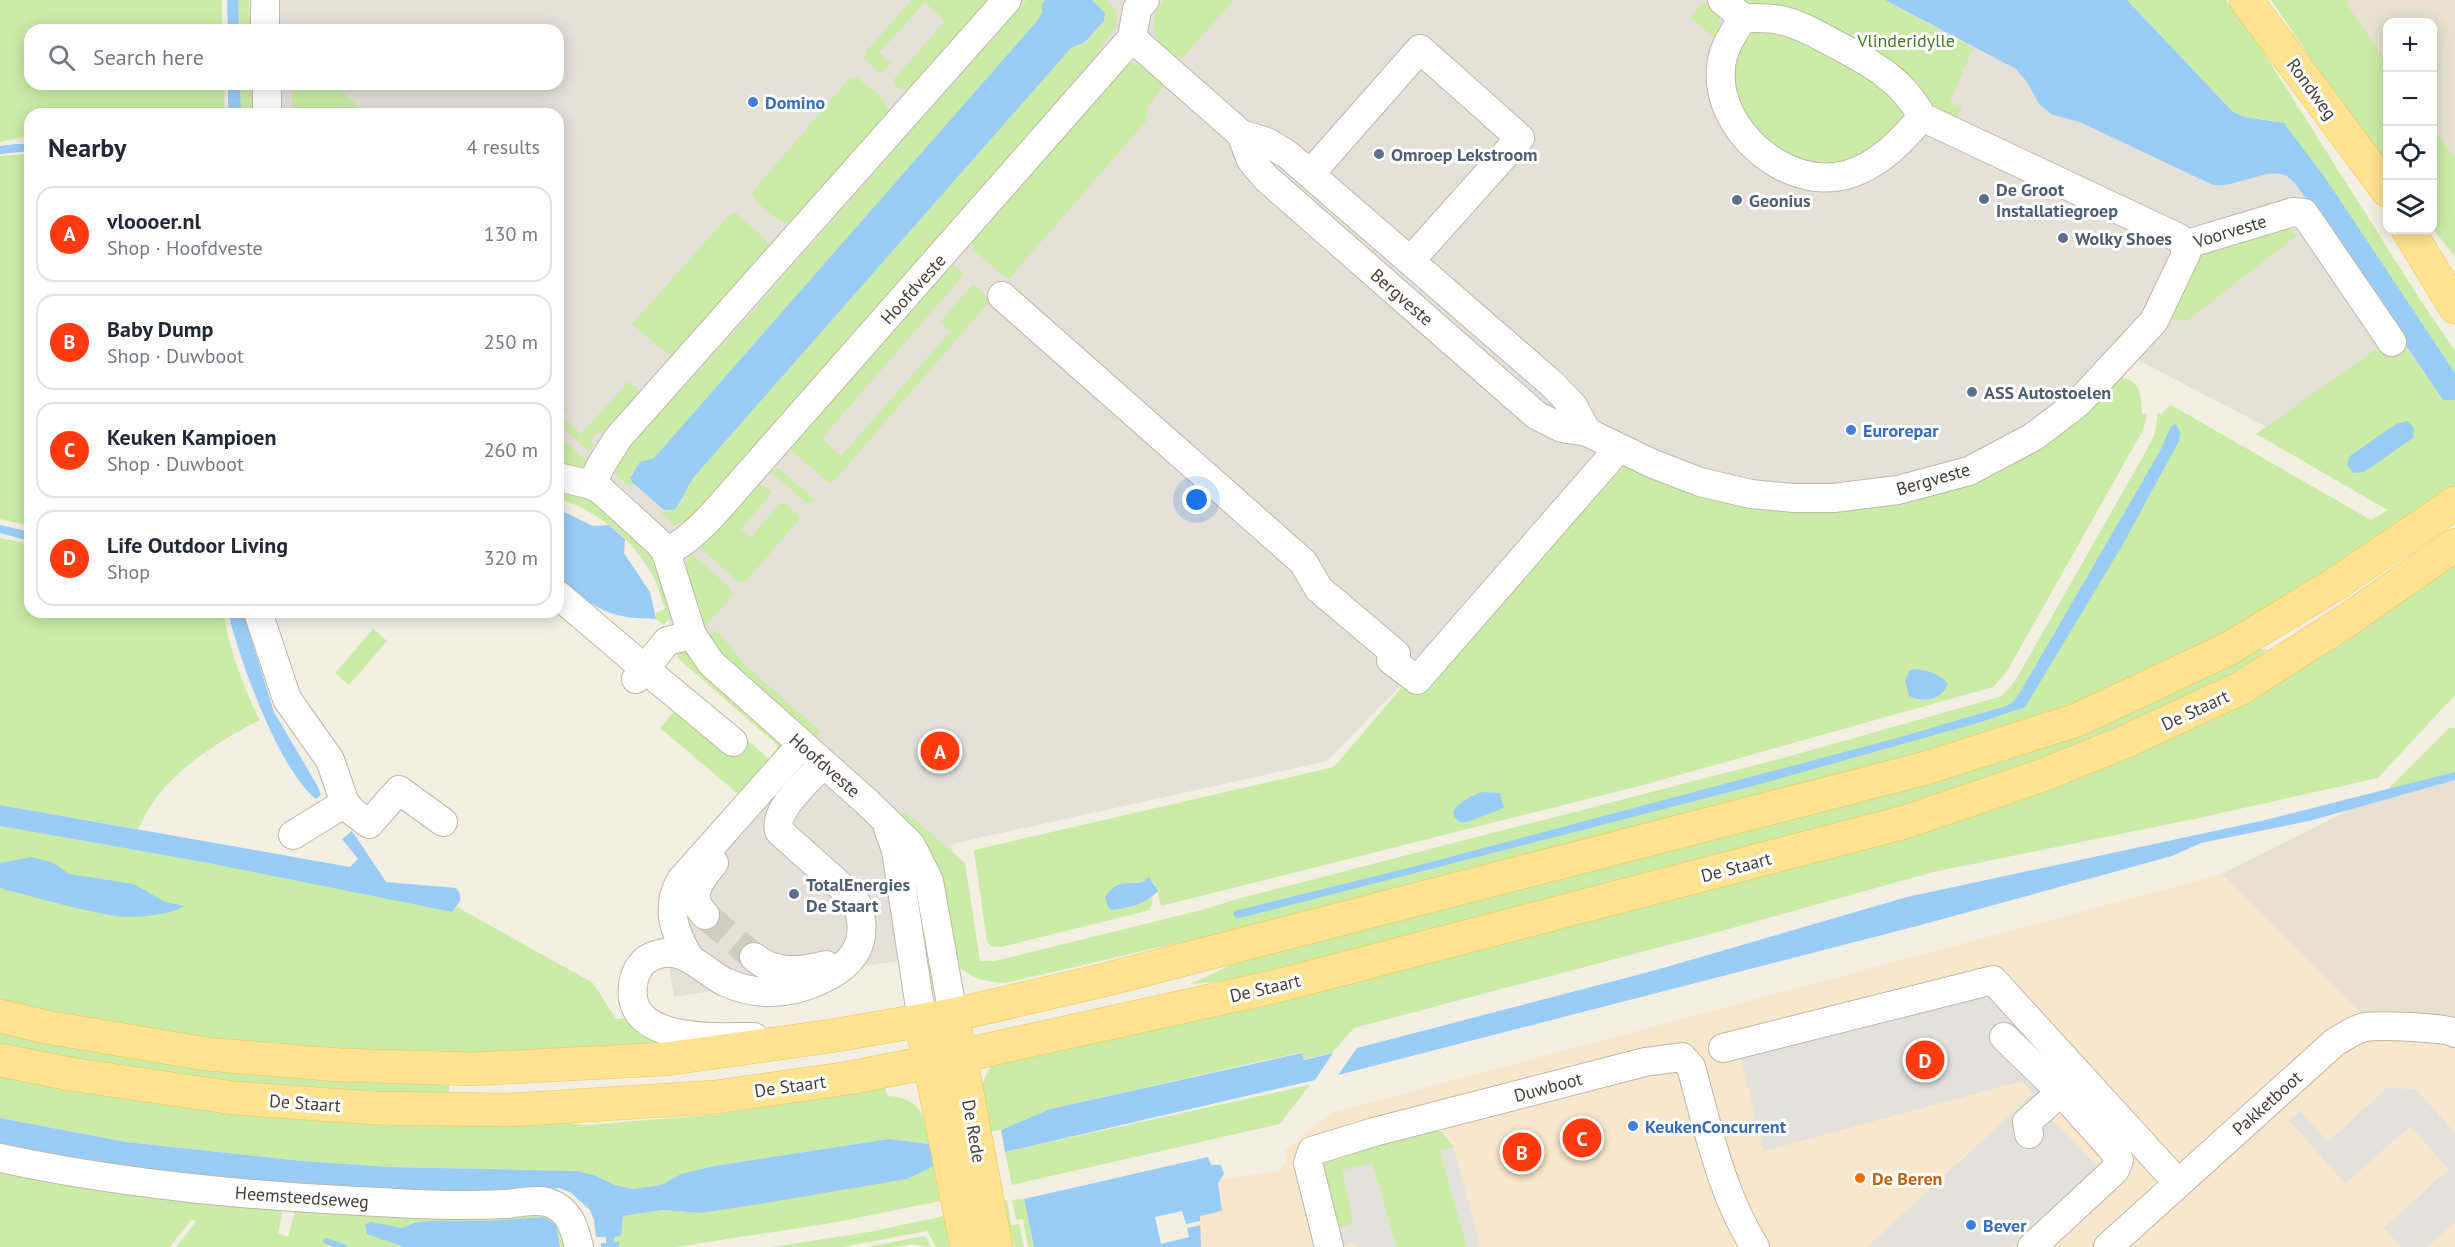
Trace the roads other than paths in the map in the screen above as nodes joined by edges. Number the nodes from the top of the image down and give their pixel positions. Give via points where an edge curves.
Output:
1 (264, 0) edge
2 (1007, 0) edge
3 (1722, 0) edge
4 (2246, 0) edge
5 (1137, 3) edge
6 (1743, 18) junction
7 (265, 24) edge
8 (1132, 38) junction
9 (267, 90) edge
10 (267, 108) edge
11 (1922, 117) junction
12 (1241, 134) junction
13 (1310, 174) junction
14 (2383, 187) edge
15 (2410, 234) edge
16 (2422, 234) edge
17 (2184, 245) junction
18 (1410, 261) junction
19 (2455, 274) edge
20 (1002, 296) dead end
21 (2455, 307) edge
22 (2392, 342) dead end
23 (1587, 432) junction
24 (1619, 448) junction
25 (564, 478) edge
26 (592, 485) junction
27 (2455, 503) edge
28 (2455, 546) edge
29 (666, 552) junction
30 (564, 601) edge
31 (260, 618) edge
32 (692, 635) junction
33 (641, 674) junction
34 (733, 742) dead end
35 (812, 755) junction
36 (345, 803) junction
37 (868, 803) junction
38 (443, 822) dead end
39 (743, 830) junction
40 (779, 831) junction
41 (293, 835) dead end
42 (705, 915) tunnel mouth
43 (853, 956) junction
44 (688, 957) junction
45 (754, 957) tunnel mouth
46 (953, 1015) junction
47 (0, 1016) edge
48 (922, 1021) junction
49 (2455, 1033) edge
50 (831, 1036) junction
51 (2004, 1037) dead end
52 (1723, 1048) dead end
53 (945, 1059) junction
54 (0, 1060) edge
55 (2061, 1092) junction
56 (2029, 1134) dead end
57 (0, 1158) edge
58 (2178, 1183) junction
59 (980, 1237) edge
60 (579, 1247) edge
61 (1329, 1247) edge
62 (1755, 1247) edge
63 (2032, 1247) edge
64 (2108, 1247) edge

1 - 7 street
2 - 26 street via 618,438
3 - 6 street
4 - 14 main road, Rondweg
5 - 8 street
6 - 11 street via 1773,19 1806,29 1877,66 1899,84
6 - 11 street via 1724,51 1720,69 1722,92 1734,124 1774,162 1822,177 1846,175 1890,152
8 - 12 street, Bergveste
8 - 29 street, Hoofdveste via 753,469 698,529
9 - 10 street
11 - 17 street, Voorveste via 2179,238
12 - 13 street, Bergveste via 1267,142
12 - 23 street, Bergveste via 1251,160 1266,178 1536,415 1562,428
13 - 18 street, Bergveste
13 - 18 street via 1420,49 1520,138
15 - 21 main road
16 - 19 main road
17 - 22 street, Voorveste via 2293,212 2304,213
17 - 24 street, Bergveste via 2186,254 2154,321 2102,378 2078,403 2032,437 1969,471 1898,490 1834,498 1794,498 1751,494 1700,482
18 - 23 street, Bergveste via 1552,384 1573,406
20 - 24 street via 1303,562 1319,589 1393,657 1406,658 1424,672
23 - 24 street, Bergveste
25 - 26 street, Hoofdveste
26 - 29 street, Hoofdveste
27 - 46 main road via 2337,583 2228,649 2077,720 1915,771 1104,980
28 - 53 main road, De Staart via 2241,688 2043,775 1905,822 1277,986
29 - 32 street, Hoofdveste
30 - 33 street
31 - 36 street via 284,690 296,715 330,760
32 - 33 street via 667,641
32 - 35 street, Hoofdveste via 725,677
33 - 34 street
35 - 37 street, Hoofdveste
35 - 39 street
35 - 40 street via 781,811
35 - 44 street via 676,888 672,899 674,926
36 - 38 street via 369,824 399,790
36 - 41 street
37 - 46 street, Hoofdveste via 911,845 929,881
37 - 48 street, Hoofdveste via 887,827 896,850
39 - 40 street via 763,824
39 - 42 street via 699,881 695,898
40 - 43 street via 854,898 861,926
43 - 44 street via 825,978 775,992 758,992 724,981
43 - 45 street via 815,968 786,970 766,967
44 - 50 street via 675,953 656,955 637,971 634,1000 651,1026 691,1035
46 - 48 main road
46 - 53 main road, De Rede
47 - 50 main road via 206,1054 339,1065 473,1069 666,1059
48 - 50 main road
48 - 53 main road, De Rede
49 - 58 street, Pakketboot via 2363,1027 2335,1042
51 - 55 street
52 - 58 street via 1994,980
53 - 54 main road, De Staart via 849,1078 715,1097 510,1110 374,1108 234,1098
53 - 59 main road, De Rede
55 - 56 street via 2027,1122
55 - 63 street via 2119,1160 2115,1170
57 - 60 street, Heemsteedseweg via 128,1180 287,1197 427,1205 543,1201 564,1211
58 - 64 street, Pakketboot
61 - 62 street, Duwboot via 1308,1163 1312,1151 1645,1062 1682,1057 1691,1067 1714,1150 1741,1223

